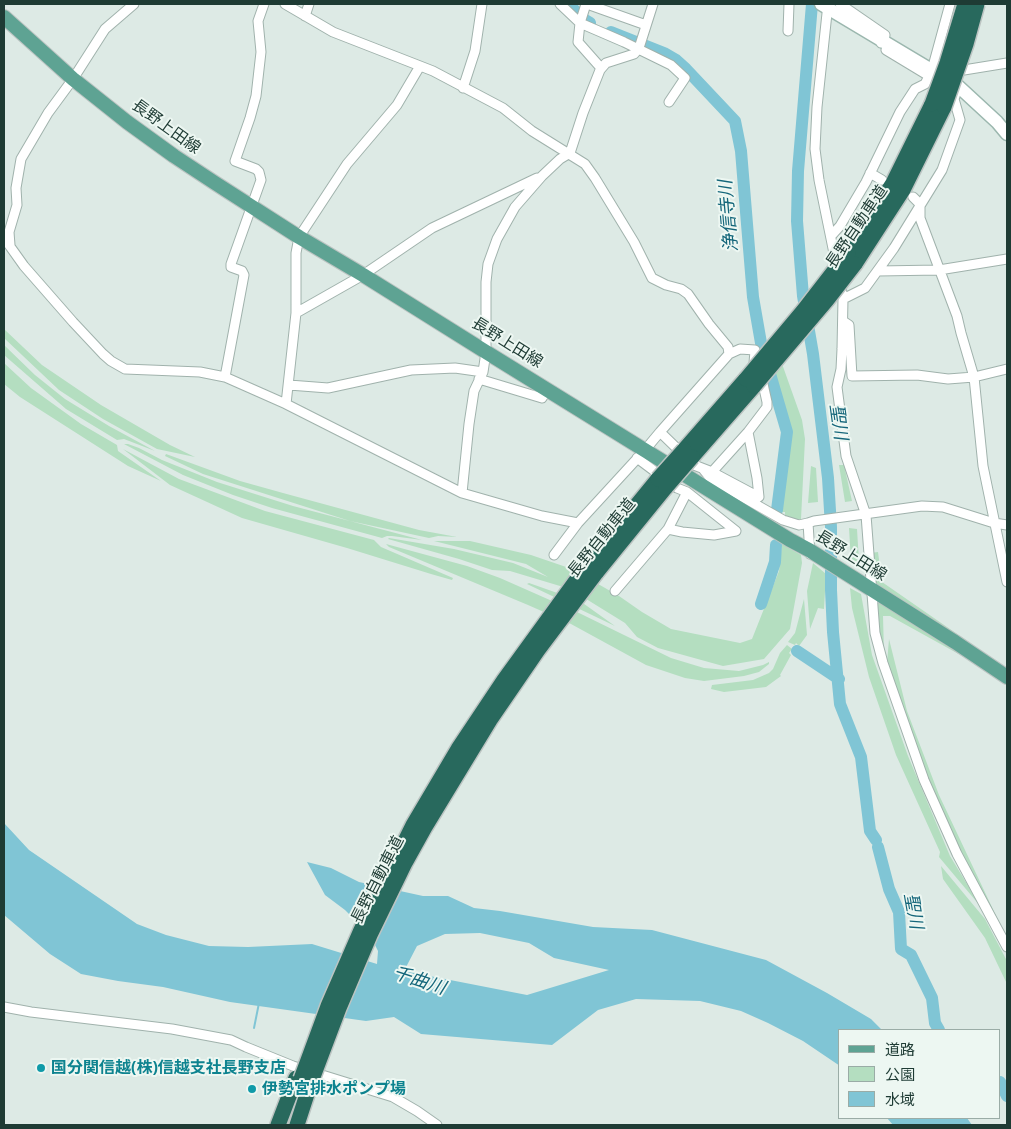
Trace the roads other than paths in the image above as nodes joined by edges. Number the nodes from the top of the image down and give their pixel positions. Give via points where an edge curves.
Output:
1 (134, 4) edge
2 (264, 4) edge
3 (285, 4) edge
4 (309, 4) edge
5 (482, 4) edge
6 (560, 4) edge
7 (586, 4) edge
8 (653, 4) edge
9 (789, 4) edge
10 (950, 4) edge
11 (965, 4) edge
12 (979, 4) edge
13 (829, 5) edge
14 (305, 16) junction
15 (4, 17) edge
16 (837, 21) dead end
17 (581, 23) junction
18 (646, 25) junction
19 (788, 31) dead end
20 (881, 43) junction
21 (638, 49) junction
22 (1007, 63) edge
23 (420, 66) junction
24 (601, 68) junction
25 (964, 70) junction
26 (930, 73) junction
27 (73, 79) junction
28 (958, 86) junction
29 (463, 88) junction
30 (669, 102) dead end
31 (938, 106) junction
32 (1007, 134) edge
33 (570, 153) junction
34 (870, 173) junction
35 (542, 176) junction
36 (882, 180) dead end
37 (913, 197) dead end
38 (920, 204) junction
39 (251, 206) junction
40 (831, 236) junction
41 (299, 237) junction
42 (7, 242) edge
43 (1007, 259) edge
44 (938, 270) junction
45 (878, 271) junction
46 (363, 274) junction
47 (843, 299) junction
48 (296, 313) junction
49 (842, 321) junction
50 (486, 352) junction
51 (729, 354) junction
52 (1007, 370) edge
53 (481, 375) junction
54 (224, 377) junction
55 (974, 377) junction
56 (289, 385) junction
57 (547, 389) junction
58 (286, 404) junction
59 (660, 432) junction
60 (748, 432) junction
61 (641, 454) junction
62 (708, 470) junction
63 (687, 492) junction
64 (462, 493) junction
65 (862, 515) junction
66 (811, 522) junction
67 (578, 523) junction
68 (994, 523) junction
69 (1007, 525) edge
70 (668, 529) junction
71 (554, 554) dead end
72 (812, 554) junction
73 (591, 570) junction
74 (1007, 582) edge
75 (867, 586) junction
76 (616, 591) dead end
77 (1007, 677) edge
78 (1007, 947) edge
79 (4, 1007) edge
80 (25, 1011) junction
81 (4, 1012) edge
82 (303, 1080) junction
83 (294, 1124) edge
84 (278, 1125) edge
85 (437, 1125) edge

1 - 27 street via 105,29
2 - 39 street via 258,21 261,52 256,96 234,161 259,172 261,183
3 - 14 street
4 - 14 street
5 - 29 street via 475,51
6 - 17 street
7 - 17 street
7 - 18 street
8 - 18 street
9 - 19 street
10 - 26 street
11 - 31 highway, 長野自動車道, bridge
12 - 25 street
12 - 31 highway, 長野自動車道, bridge via 966,44
13 - 20 street
13 - 40 street via 815,150
14 - 23 street via 333,32
15 - 27 main road, 長野上田線
16 - 20 street
17 - 21 street
17 - 24 street via 578,42
18 - 21 street
20 - 26 street
21 - 24 street via 627,58 606,63
21 - 30 street via 672,66 685,78
22 - 25 street
23 - 29 street
23 - 41 street via 397,105 347,164
24 - 33 street
25 - 28 street
26 - 28 street
26 - 34 street via 925,84 915,89 900,112
27 - 39 main road, 長野上田線 via 151,140
27 - 42 street via 21,159 17,205
28 - 32 street
28 - 38 street via 954,99 960,120 942,170
29 - 33 street via 502,108 532,131
31 - 73 highway, 長野自動車道, bridge via 903,190 851,259 827,300 750,382
33 - 35 street
33 - 51 street via 585,164 595,178 652,278 688,294 728,347
34 - 36 street
34 - 40 street
35 - 46 street via 432,228
35 - 50 street via 515,207 499,233 488,264
37 - 38 street
38 - 44 street via 920,218
38 - 45 street
39 - 41 main road, 長野上田線
39 - 54 street via 231,264 243,273 244,278
40 - 47 street
41 - 46 main road, 長野上田線
41 - 48 street
42 - 54 street via 24,266 111,361 125,369 200,372
43 - 44 street
44 - 45 street
44 - 55 street via 957,316
45 - 47 street via 866,288
46 - 48 street
46 - 50 main road, 長野上田線
47 - 49 street
48 - 56 street
49 - 55 street via 849,325 852,376
49 - 65 street via 841,369 837,387 846,456
50 - 53 street
50 - 57 main road, 長野上田線
51 - 59 street
51 - 60 street via 740,349 755,350 754,364 761,376 767,407
52 - 55 street
53 - 56 street via 455,368 411,370 328,388
53 - 57 street via 542,398
53 - 64 street via 474,391
54 - 58 street
55 - 68 street via 983,466
56 - 58 street
57 - 61 main road, 長野上田線
58 - 64 street
59 - 61 street
59 - 62 street via 694,466
60 - 62 street
60 - 62 street via 758,497
61 - 63 street via 677,488
61 - 67 street
61 - 72 main road, 長野上田線
62 - 66 street via 711,479 783,520 799,525
63 - 70 street
63 - 70 street via 736,531 714,535
64 - 67 street
65 - 66 street
65 - 68 street via 922,506 943,507
65 - 75 street via 868,564
66 - 72 street
67 - 71 street
68 - 69 street
68 - 74 street
70 - 76 street
72 - 75 main road, 長野上田線
73 - 82 highway, 長野自動車道, bridge via 490,720 420,835
73 - 82 highway, 長野自動車道, bridge via 524,650 454,756 395,858 344,967
75 - 77 main road, 長野上田線
75 - 78 street via 883,664 924,780 957,854
79 - 80 street
80 - 81 street
80 - 85 street via 231,1040 293,1066 393,1097
82 - 83 highway, 長野自動車道
82 - 84 highway

